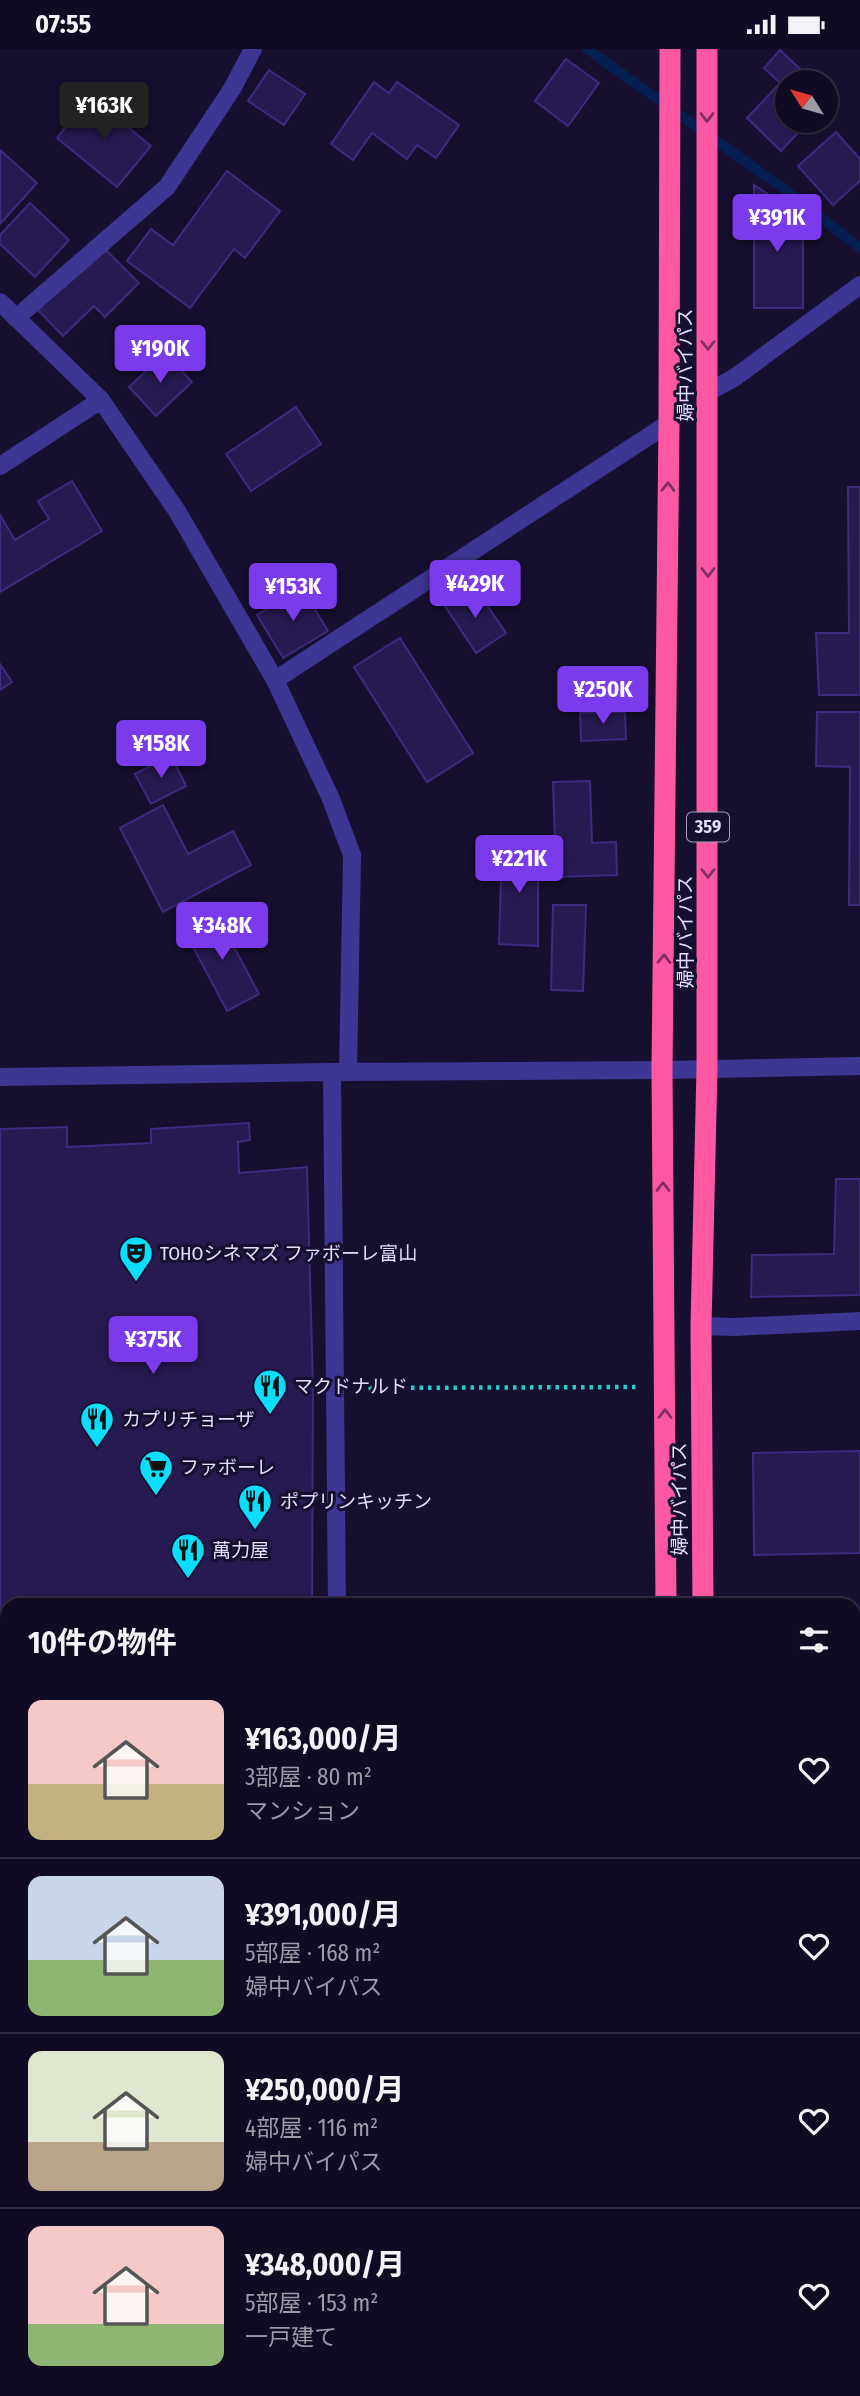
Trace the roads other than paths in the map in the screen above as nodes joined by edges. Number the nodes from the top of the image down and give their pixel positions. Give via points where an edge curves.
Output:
1 (253, 49) edge
2 (670, 49) edge
3 (707, 49) edge
4 (860, 285) edge
5 (0, 302) edge
6 (16, 318) junction
7 (708, 392) junction
8 (101, 400) junction
9 (669, 423) junction
10 (0, 466) edge
11 (275, 680) junction
12 (860, 1066) edge
13 (707, 1068) junction
14 (662, 1070) junction
15 (340, 1072) junction
16 (0, 1077) edge
17 (860, 1321) edge
18 (701, 1326) junction
19 (337, 1598) edge
20 (666, 1598) edge
21 (703, 1598) edge

1 - 6 street via 167,187
2 - 9 highway, 婦中バイパス / 359
3 -> 7 highway, 婦中バイパス / 359
4 - 7 street via 734,378
5 - 6 street
6 - 8 street
7 -> 13 highway, 婦中バイパス / 359
8 - 10 street
8 - 11 street via 177,511
9 - 11 street
14 -> 9 highway, 婦中バイパス / 359
11 - 15 street via 352,855
12 - 13 street
13 - 14 street
13 - 18 highway, 婦中バイパス / 359
14 - 15 street
20 -> 14 highway, 婦中バイパス / 359
15 - 16 street
15 - 19 street
17 - 18 street
18 - 21 highway, 婦中バイパス / 359

